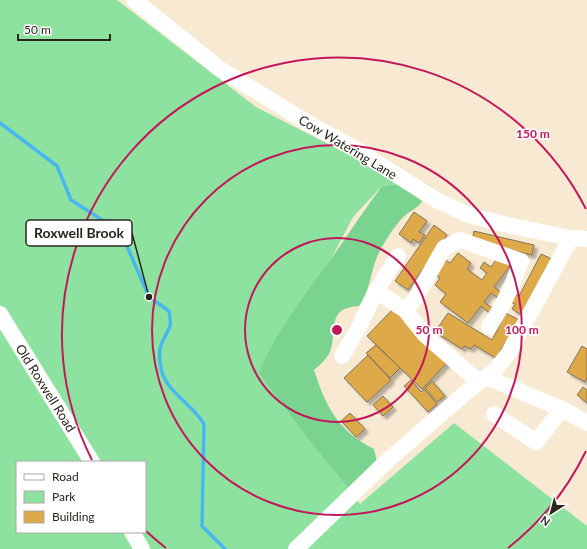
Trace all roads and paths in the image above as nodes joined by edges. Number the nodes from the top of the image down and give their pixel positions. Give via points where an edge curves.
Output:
1 (134, 0) edge
2 (571, 238) junction
3 (587, 239) edge
4 (398, 256) dead end
5 (376, 291) junction
6 (405, 310) junction
7 (0, 314) edge
8 (489, 327) dead end
9 (342, 356) dead end
10 (483, 380) junction
11 (562, 409) junction
12 (494, 414) dead end
13 (587, 423) edge
14 (91, 461) edge
15 (133, 533) edge
16 (142, 549) edge
17 (296, 549) edge

1 - 2 street, Cow Watering Lane via 220,69 311,125 352,146 436,200 469,215
2 - 3 street, Cow Watering Lane
2 - 10 street via 508,354
4 - 5 street
5 - 6 street
5 - 9 street
6 - 8 street via 415,299 444,248 460,240 521,261 504,304
6 - 10 street via 425,335
7 - 14 street, Old Roxwell Road
10 - 11 street
10 - 17 street via 387,461
11 - 12 street via 536,442
11 - 13 street
15 - 16 street

